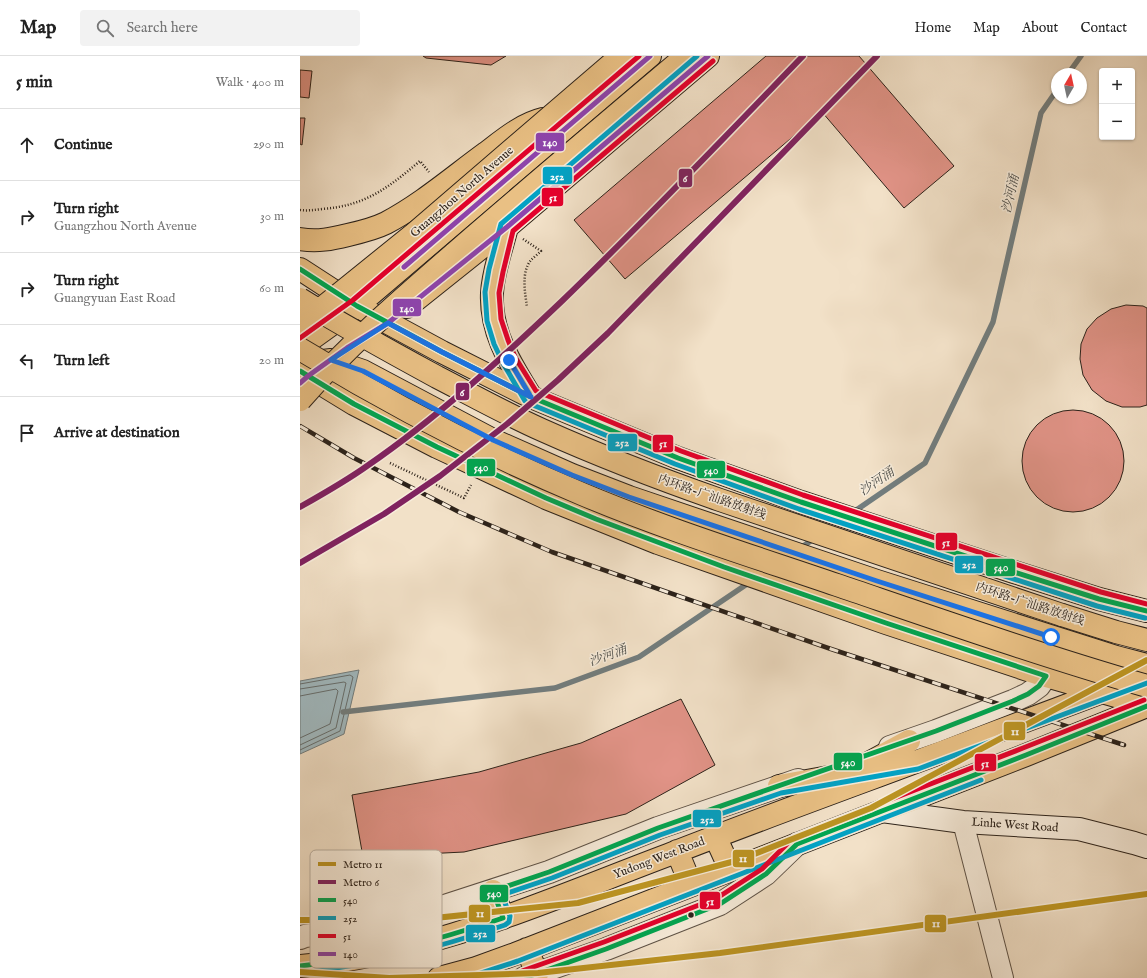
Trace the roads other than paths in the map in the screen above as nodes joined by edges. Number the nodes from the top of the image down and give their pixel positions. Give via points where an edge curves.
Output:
1 (604, 56) edge
2 (621, 56) edge
3 (650, 56) edge
4 (686, 56) edge
5 (708, 56) edge
6 (587, 109) junction
7 (507, 227) junction
8 (300, 239) edge
9 (300, 269) edge
10 (300, 299) edge
11 (300, 316) edge
12 (374, 319) junction
13 (333, 323) junction
14 (302, 340) edge
15 (339, 354) junction
16 (302, 373) edge
17 (531, 397) junction
18 (300, 400) edge
19 (918, 587) junction
20 (1147, 611) edge
21 (1147, 640) edge
22 (1147, 648) edge
23 (1147, 665) edge
24 (1046, 676) junction
25 (1147, 676) edge
26 (1147, 686) edge
27 (1101, 693) junction
28 (1147, 706) edge
29 (909, 741) junction
30 (916, 762) junction
31 (850, 773) junction
32 (779, 786) junction
33 (785, 810) junction
34 (882, 810) junction
35 (963, 822) junction
36 (715, 836) junction
37 (797, 844) junction
38 (1147, 847) edge
39 (677, 851) junction
40 (730, 869) junction
41 (691, 885) junction
42 (493, 891) junction
43 (442, 907) edge
44 (504, 918) junction
45 (310, 935) edge
46 (300, 938) edge
47 (442, 938) edge
48 (527, 949) junction
49 (310, 965) edge
50 (300, 966) edge
51 (530, 976) edge
52 (439, 978) edge
53 (1003, 978) edge

1 - 6 street
2 - 14 main road, Guangzhou North Avenue, bridge via 410,237
3 - 6 main road, Guangzhou North Avenue
4 - 18 main road, bridge via 547,172 392,307
5 - 7 main road, Guangzhou North Avenue
6 - 8 main road via 537,121 514,133 412,207 385,223 330,240
6 - 12 main road, Guangzhou North Avenue via 446,230
7 - 12 main road, Guangzhou North Avenue
7 - 17 main road via 492,293 494,320 509,360
9 - 12 main road
10 - 21 main road, 内环路-广汕路放射线, bridge via 378,345 491,406 587,450 678,486 1062,615
11 - 13 main road
12 - 13 main road, Guangzhou North Avenue
12 - 14 main road via 352,337
12 - 15 main road, Guangzhou North Avenue
12 - 17 main road
13 - 14 main road, Guangzhou North Avenue
14 - 15 main road via 315,348
14 - 26 main road, bridge via 399,406 582,494 691,535 978,633
15 - 16 main road, Guangzhou North Avenue
15 - 19 main road via 363,371 493,440 572,475 629,497 786,543
16 - 24 main road via 354,404 437,447 596,519 658,544
17 - 20 main road via 678,458 801,502 1099,599
19 - 22 main road
19 - 23 main road via 1116,658
24 - 27 main road
24 - 29 street via 1039,686 1028,694
25 - 27 main road, Yudong West Road
27 - 28 main road
27 - 30 main road, Yudong West Road
28 - 34 main road
29 - 31 main road
29 - 32 street
30 - 31 main road
30 - 33 main road, Yudong West Road
31 - 32 main road
31 - 33 main road
32 - 42 street via 658,828 549,872
33 - 36 main road, Yudong West Road
34 - 35 street, Linhe West Road
34 - 37 main road
35 - 38 street, Linhe West Road via 1079,829
35 - 53 street
36 - 39 main road, Yudong West Road
36 - 40 main road
37 - 40 main road
37 - 51 street via 766,874 720,904
39 - 41 main road
39 - 44 main road, Yudong West Road
40 - 41 main road
41 - 48 main road
42 - 43 street
42 - 44 main road
44 - 47 main road, Yudong West Road
45 - 46 street
48 - 51 main road
48 - 52 main road via 476,968
49 - 50 main road, Yudong West Road

